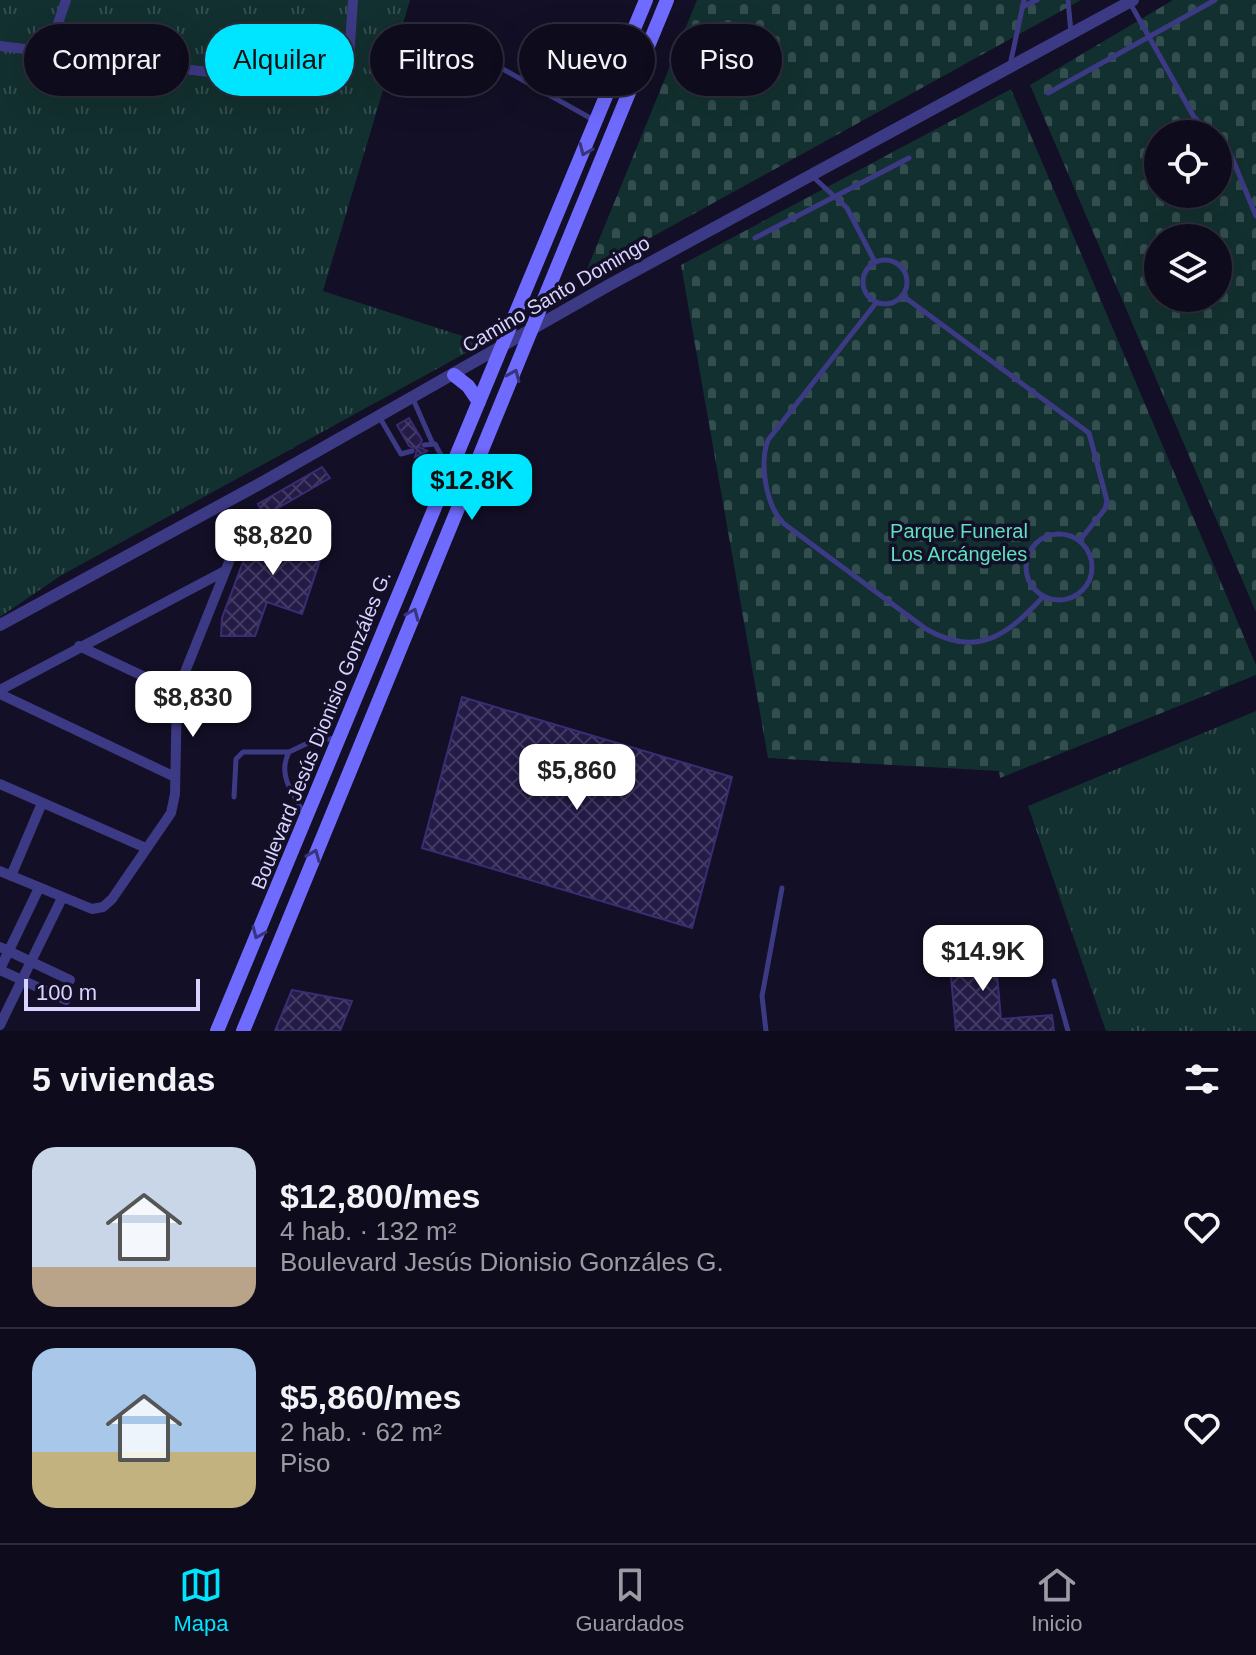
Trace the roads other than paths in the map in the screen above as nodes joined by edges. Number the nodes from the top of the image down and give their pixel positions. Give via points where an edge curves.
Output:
1 (66, 0) edge
2 (353, 0) edge
3 (646, 0) edge
4 (667, 0) edge
5 (1024, 0) edge
6 (1037, 0) edge
7 (1068, 0) edge
8 (1215, 0) edge
9 (1131, 1) edge
10 (1022, 7) junction
11 (58, 24) edge
12 (1071, 34) junction
13 (1148, 36) junction
14 (0, 46) edge
15 (24, 48) edge
16 (1009, 66) junction
17 (189, 69) edge
18 (503, 69) edge
19 (1048, 93) dead end
20 (1197, 120) edge
21 (597, 122) junction
22 (909, 158) dead end
23 (1232, 161) edge
24 (811, 175) junction
25 (837, 196) junction
26 (1256, 216) edge
27 (755, 238) dead end
28 (875, 262) junction
29 (903, 296) junction
30 (876, 303) junction
31 (533, 331) junction
32 (500, 348) junction
33 (454, 375) junction
34 (413, 398) junction
35 (479, 402) junction
36 (380, 417) junction
37 (432, 442) junction
38 (424, 445) dead end
39 (412, 451) dead end
40 (449, 472) junction
41 (243, 527) dead end
42 (1080, 540) junction
43 (223, 572) junction
44 (1043, 597) junction
45 (0, 625) edge
46 (79, 646) junction
47 (0, 692) edge
48 (177, 692) junction
49 (340, 738) junction
50 (289, 752) junction
51 (175, 777) junction
52 (0, 784) edge
53 (234, 797) dead end
54 (42, 803) junction
55 (307, 817) junction
56 (146, 848) junction
57 (0, 871) edge
58 (11, 876) junction
59 (39, 888) junction
60 (782, 888) dead end
61 (62, 898) junction
62 (4, 949) edge
63 (31, 961) junction
64 (0, 970) edge
65 (22, 980) junction
66 (70, 980) dead end
67 (1054, 981) dead end
68 (66, 1000) dead end
69 (0, 1025) edge
70 (217, 1031) edge
71 (243, 1031) edge
72 (766, 1031) edge
73 (1068, 1031) edge

1 - 11 street
2 - 17 street via 346,69 343,79 328,87
3 - 21 main road, Boulevard Jesús Dionisio Gonzáles G.
4 - 31 main road, Boulevard Jesús Dionisio Gonzáles G.
5 - 10 lane
6 - 10 lane
7 - 12 lane
8 - 13 lane
9 - 12 street, Camino Santo Domingo
9 - 13 lane
10 - 16 lane
12 - 16 street, Camino Santo Domingo
13 - 19 lane
13 - 20 lane
14 - 15 street
16 - 24 street, Camino Santo Domingo
18 - 21 lane
21 -> 32 main road, Boulevard Jesús Dionisio Gonzáles G.
22 - 25 lane
23 - 26 lane
24 - 25 lane
24 - 31 street, Camino Santo Domingo
25 - 27 lane
25 - 28 lane
28 - 29 lane via 890,260 902,268 907,282
28 - 30 lane via 864,272 862,287
29 - 30 lane via 891,304
29 - 42 lane via 1089,433 1107,501
30 - 44 lane via 768,440 765,463 774,512 926,629 947,639 1007,633
31 - 32 street, Camino Santo Domingo
71 -> 31 main road, Boulevard Jesús Dionisio Gonzáles G.
32 - 33 street, Camino Santo Domingo
32 - 35 main road, Boulevard Jesús Dionisio Gonzáles G.
33 - 34 street, Camino Santo Domingo
33 - 35 main road
34 - 36 street, Camino Santo Domingo
34 - 37 lane
35 - 40 main road, Boulevard Jesús Dionisio Gonzáles G.
36 - 39 lane via 401,454
36 - 45 street, Camino Santo Domingo
37 - 38 lane
37 - 40 lane
40 - 49 main road, Boulevard Jesús Dionisio Gonzáles G.
41 - 43 street
42 - 44 lane via 1092,559 1089,581 1073,596
42 - 44 lane via 1060,534 1033,547 1028,577
43 - 46 street
43 - 48 street
46 - 47 street
46 - 48 street
47 - 51 street
48 - 51 street
49 - 50 lane
49 - 55 main road, Boulevard Jesús Dionisio Gonzáles G.
50 - 53 lane via 240,754
50 - 55 lane via 285,777
51 - 56 street via 171,813
52 - 54 street
54 - 56 street
54 - 58 street
55 -> 70 main road, Boulevard Jesús Dionisio Gonzáles G.
56 - 61 street via 103,907 92,909
57 - 58 street
58 - 59 street
59 - 61 street
59 - 62 street
60 - 72 lane via 762,996
61 - 63 street
62 - 63 street
62 - 64 street
63 - 65 street
63 - 66 street
64 - 65 street
65 - 68 street
65 - 69 street
67 - 73 lane

